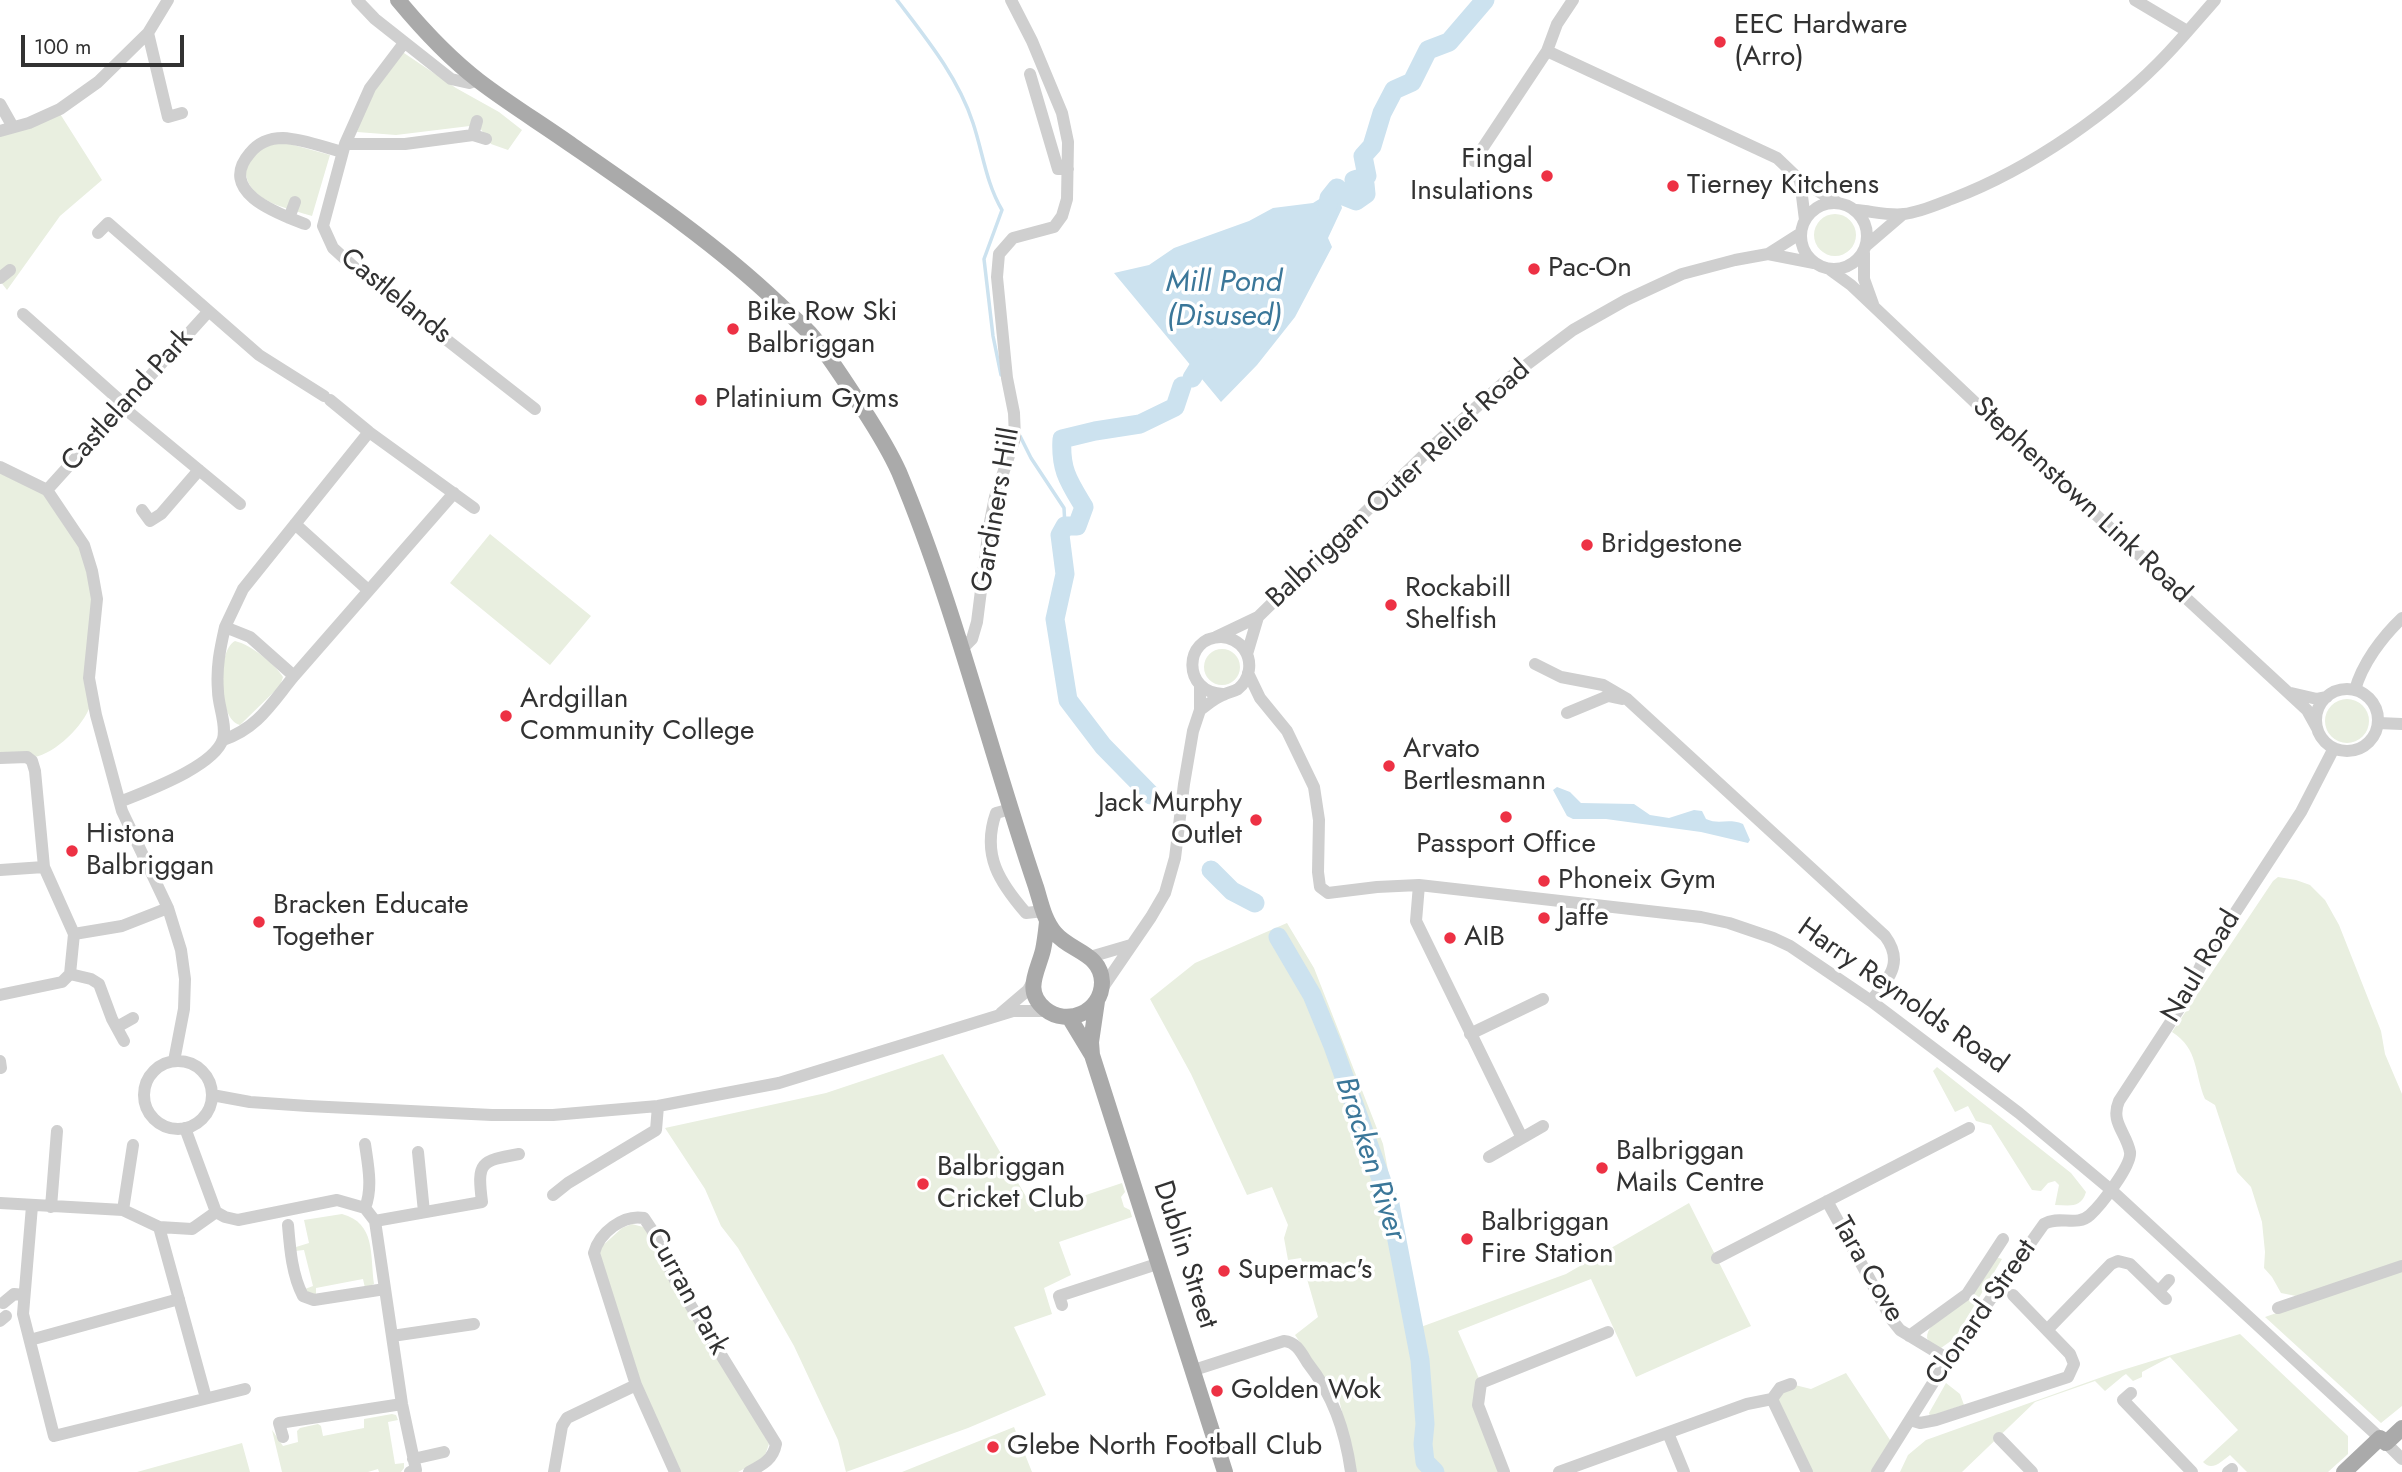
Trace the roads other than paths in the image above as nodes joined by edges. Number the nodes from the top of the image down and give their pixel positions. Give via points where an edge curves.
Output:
1 (167, 0) edge
2 (357, 0) edge
3 (398, 0) edge
4 (1011, 0) edge
5 (1573, 0) edge
6 (2135, 0) edge
7 (2215, 0) edge
8 (2187, 31) junction
9 (148, 33) junction
10 (404, 43) junction
11 (1547, 51) junction
12 (1030, 74) dead end
13 (478, 80) junction
14 (0, 104) edge
15 (183, 113) dead end
16 (477, 121) dead end
17 (13, 127) junction
18 (0, 131) edge
19 (473, 135) junction
20 (486, 139) dead end
21 (343, 148) junction
22 (1474, 161) dead end
23 (1068, 170) junction
24 (1800, 180) junction
25 (295, 202) dead end
26 (1838, 203) junction
27 (1856, 210) junction
28 (1902, 215) junction
29 (289, 218) junction
30 (305, 225) dead end
31 (1803, 226) junction
32 (98, 233) dead end
33 (1865, 249) junction
34 (1768, 254) junction
35 (1814, 263) junction
36 (1829, 270) junction
37 (1875, 309) junction
38 (208, 312) junction
39 (23, 314) dead end
40 (125, 405) junction
41 (535, 409) dead end
42 (369, 432) junction
43 (0, 467) edge
44 (199, 470) junction
45 (47, 490) junction
46 (454, 493) junction
47 (240, 504) dead end
48 (474, 508) dead end
49 (142, 510) dead end
50 (295, 524) junction
51 (368, 590) junction
52 (1258, 617) junction
53 (2402, 618) edge
54 (225, 627) junction
55 (1216, 637) junction
56 (963, 648) junction
57 (1247, 654) junction
58 (1535, 664) dead end
59 (1248, 673) junction
60 (294, 676) junction
61 (1200, 686) junction
62 (2355, 690) junction
63 (2287, 692) junction
64 (1227, 693) junction
65 (2327, 697) junction
66 (1260, 698) junction
67 (1629, 701) junction
68 (1200, 710) junction
69 (1567, 713) dead end
70 (2378, 723) junction
71 (2402, 724) edge
72 (2318, 728) junction
73 (223, 740) junction
74 (2334, 748) junction
75 (0, 758) edge
76 (120, 802) junction
77 (1011, 809) junction
78 (44, 867) junction
79 (0, 870) edge
80 (1419, 885) junction
81 (168, 908) junction
82 (1045, 916) junction
83 (74, 934) junction
84 (1131, 945) junction
85 (1074, 948) junction
86 (1090, 957) junction
87 (1038, 963) junction
88 (70, 974) junction
89 (1032, 982) junction
90 (0, 995) edge
91 (1099, 996) junction
92 (1543, 999) dead end
93 (1871, 1001) junction
94 (1047, 1011) junction
95 (998, 1015) junction
96 (1069, 1017) junction
97 (133, 1018) dead end
98 (117, 1027) junction
99 (1470, 1034) junction
100 (124, 1041) dead end
101 (1091, 1055) junction
102 (0, 1061) edge
103 (174, 1061) junction
104 (1, 1068) edge
105 (212, 1096) junction
106 (658, 1106) junction
107 (1543, 1126) dead end
108 (185, 1128) junction
109 (1969, 1128) dead end
110 (57, 1131) dead end
111 (1522, 1138) junction
112 (365, 1144) dead end
113 (133, 1145) dead end
114 (418, 1152) dead end
115 (519, 1154) dead end
116 (1489, 1157) dead end
117 (2110, 1189) junction
118 (553, 1195) dead end
119 (1827, 1200) junction
120 (0, 1203) edge
121 (32, 1206) junction
122 (51, 1207) junction
123 (365, 1208) junction
124 (123, 1210) junction
125 (216, 1212) junction
126 (424, 1212) junction
127 (374, 1221) junction
128 (288, 1225) dead end
129 (159, 1227) junction
130 (2003, 1239) dead end
131 (1717, 1258) dead end
132 (1160, 1263) junction
133 (2402, 1266) edge
134 (2169, 1280) dead end
135 (385, 1289) junction
136 (24, 1295) junction
137 (2013, 1295) dead end
138 (179, 1299) junction
139 (1062, 1305) dead end
140 (2278, 1308) dead end
141 (3, 1313) edge
142 (474, 1324) dead end
143 (2048, 1329) junction
144 (1608, 1332) dead end
145 (392, 1336) junction
146 (1909, 1336) junction
147 (30, 1340) junction
148 (1948, 1359) junction
149 (1194, 1370) junction
150 (1791, 1384) dead end
151 (636, 1385) junction
152 (245, 1389) dead end
153 (2131, 1393) dead end
154 (206, 1398) junction
155 (1772, 1398) junction
156 (402, 1404) junction
157 (1910, 1420) junction
158 (2402, 1428) edge
159 (1668, 1433) junction
160 (283, 1437) dead end
161 (1999, 1438) dead end
162 (2383, 1440) junction
163 (444, 1452) dead end
164 (413, 1459) junction
165 (2402, 1459) edge
166 (410, 1472) edge
167 (554, 1472) edge
168 (675, 1472) edge
169 (749, 1472) edge
170 (1225, 1472) edge
171 (1352, 1472) edge
172 (1504, 1472) edge
173 (1559, 1472) edge
174 (1684, 1472) edge
175 (1807, 1472) edge
176 (1877, 1472) edge
177 (2032, 1472) edge
178 (2192, 1472) edge
179 (2344, 1472) edge

1 - 9 street
2 - 10 street
3 - 13 main road
4 - 23 street, Gardiners Hill via 1062,113
5 - 11 street
6 - 8 street
7 - 8 street
8 - 28 street via 2144,76 2052,148 1982,187
9 - 15 street via 168,117
9 - 17 street via 98,82 60,109
10 - 13 street via 452,79
10 - 21 street, Castlelands via 370,88
11 - 22 street
11 - 24 street via 1777,158
12 - 23 street via 1058,169
13 - 56 main road via 680,220 758,284 814,338 898,469
14 - 17 street
16 - 19 street
17 - 18 street
19 - 20 street
19 - 21 street
21 - 29 street via 282,138 256,146 247,155 241,178 247,192 261,206
21 - 41 street, Castlelands via 323,226 333,248
23 - 56 street, Gardiners Hill via 1067,199 1054,226 1013,238 999,254 996,277 1015,434 989,527 977,622 972,639
24 - 26 street
24 - 31 street
25 - 29 street
26 - 27 street
26 - 31 street via 1819,206
27 - 28 street
27 - 33 street via 1867,227
28 - 33 street
29 - 30 street
31 - 34 street, Balbriggan Outer Relief Road
31 - 35 street via 1803,248
32 - 38 street via 108,223
33 - 36 street via 1849,267
33 - 37 street, Stephenstown Link Road via 1864,279
34 - 35 street, Balbriggan Outer Relief Road
34 - 52 street, Balbriggan Outer Relief Road via 1682,274 1573,330 1509,378 1435,444
35 - 36 street
36 - 37 street, Stephenstown Link Road
37 - 63 street, Stephenstown Link Road
38 - 40 street, Castleland Park
38 - 42 street via 259,355 327,398
39 - 40 street
40 - 44 street
40 - 45 street, Castleland Park
42 - 46 street
42 - 50 street
43 - 45 street
44 - 47 street
44 - 49 street via 161,514 150,521
45 - 76 street via 84,545 92,571 97,599 89,678
46 - 48 street
46 - 51 street
50 - 51 street
50 - 54 street via 243,589
51 - 60 street
52 - 55 street, Balbriggan Outer Relief Road
52 - 57 street, Balbriggan Outer Relief Road
53 - 62 street via 2379,645
54 - 60 street via 250,637
54 - 73 street via 218,657
55 - 57 street via 1234,640
55 - 61 street via 1200,645 1192,661
56 - 77 main road
57 - 59 street
58 - 67 street via 1561,677 1602,684
59 - 64 street via 1244,682
59 - 66 street, Harry Reynolds Road
60 - 73 street via 253,726
61 - 64 street
61 - 68 street
62 - 65 street via 2340,690
62 - 70 street via 2373,702
63 - 65 street
63 - 72 street, Stephenstown Link Road
64 - 66 street
64 - 68 street
65 - 72 street via 2318,711
66 - 80 street, Harry Reynolds Road via 1287,731 1314,787 1320,887 1328,893
67 - 69 street via 1608,696
67 - 93 street via 1885,936 1892,945 1894,966
68 - 84 street via 1165,893
70 - 71 street
70 - 74 street via 2372,739 2359,749
72 - 74 street
73 - 76 street via 217,750 177,778
74 - 117 street, Naul Road via 2301,812 2119,1101 2115,1118 2130,1158
75 - 78 street via 27,757 32,761
76 - 81 street
77 - 82 main road
77 - 82 street via 996,813 992,822 996,871 1026,913
78 - 79 street
78 - 83 street
80 - 93 street, Harry Reynolds Road via 1671,912 1730,923 1790,946
80 - 99 street via 1416,921
81 - 83 street via 108,929
81 - 103 street via 185,979
82 - 85 main road via 1056,935
82 - 87 main road
83 - 88 street
84 - 86 street
84 - 91 street
85 - 86 main road
85 - 87 main road via 1054,951
86 - 91 main road via 1100,972
87 - 89 main road
88 - 90 street via 62,982
88 - 98 street via 99,984
89 - 94 main road
89 - 95 street
91 - 96 main road via 1089,1009
91 - 101 main road, Dublin Street
92 - 99 street
93 - 117 street, Harry Reynolds Road
94 - 95 street
94 - 96 main road
95 - 106 street via 779,1083
96 - 101 main road, Dublin Street
97 - 98 street
98 - 100 street
99 - 111 street
101 - 132 main road, Dublin Street
102 - 104 street
103 - 105 street via 196,1066 210,1084
103 - 108 street via 154,1070 144,1100 163,1126
105 - 106 street via 492,1115
105 - 108 street via 204,1116
106 - 118 street via 656,1130
107 - 111 street
108 - 125 street
109 - 119 street, Tara Cove
110 - 122 street
111 - 116 street
112 - 123 street via 369,1181
113 - 124 street
114 - 126 street
115 - 126 street via 484,1164 480,1170 482,1202
117 - 148 street, Clonard Street via 2090,1216 2044,1224
117 - 162 street, Harry Reynolds Road
119 - 131 street, Tara Cove
119 - 146 street, Tara Cove via 1892,1320
120 - 121 street
121 - 122 street
121 - 136 street
122 - 124 street
123 - 125 street via 337,1199 239,1220
123 - 127 street
124 - 129 street
125 - 129 street via 192,1229
126 - 127 street
127 - 135 street
128 - 135 street via 303,1296 314,1300
129 - 138 street
130 - 146 street, Tara Cove via 1967,1294
132 - 139 street via 1059,1296
132 - 149 main road, Dublin Street
133 - 140 street
134 - 143 street via 2162,1295 2130,1264 2119,1261
135 - 145 street
136 - 141 street via 14,1294
136 - 147 street via 23,1314
137 - 143 street
138 - 147 street
138 - 154 street
142 - 145 street
143 - 157 street via 2073,1359 2068,1377 1936,1420
144 - 172 street via 1480,1383 1479,1405
145 - 156 street
146 - 148 street, Tara Cove
147 - 154 street via 54,1436
148 - 157 street, Clonard Street
149 - 170 main road, Dublin Street
149 - 171 street via 1284,1341 1295,1345 1334,1403
150 - 155 street
151 - 167 street via 567,1418
151 - 168 street, Curran Park
151 - 169 street, Curran Park via 594,1253 597,1242 611,1228 635,1216 644,1218 652,1230 675,1280 776,1444 767,1462
152 - 154 street
153 - 178 street via 2123,1400
155 - 159 street
155 - 175 street
156 - 160 street via 279,1423
156 - 164 street
157 - 176 street, Clonard Street
158 - 162 main road
159 - 173 street
159 - 174 street
161 - 177 street via 2009,1457
162 - 165 street, Harry Reynolds Road
162 - 179 main road
163 - 164 street
164 - 166 street via 416,1471

